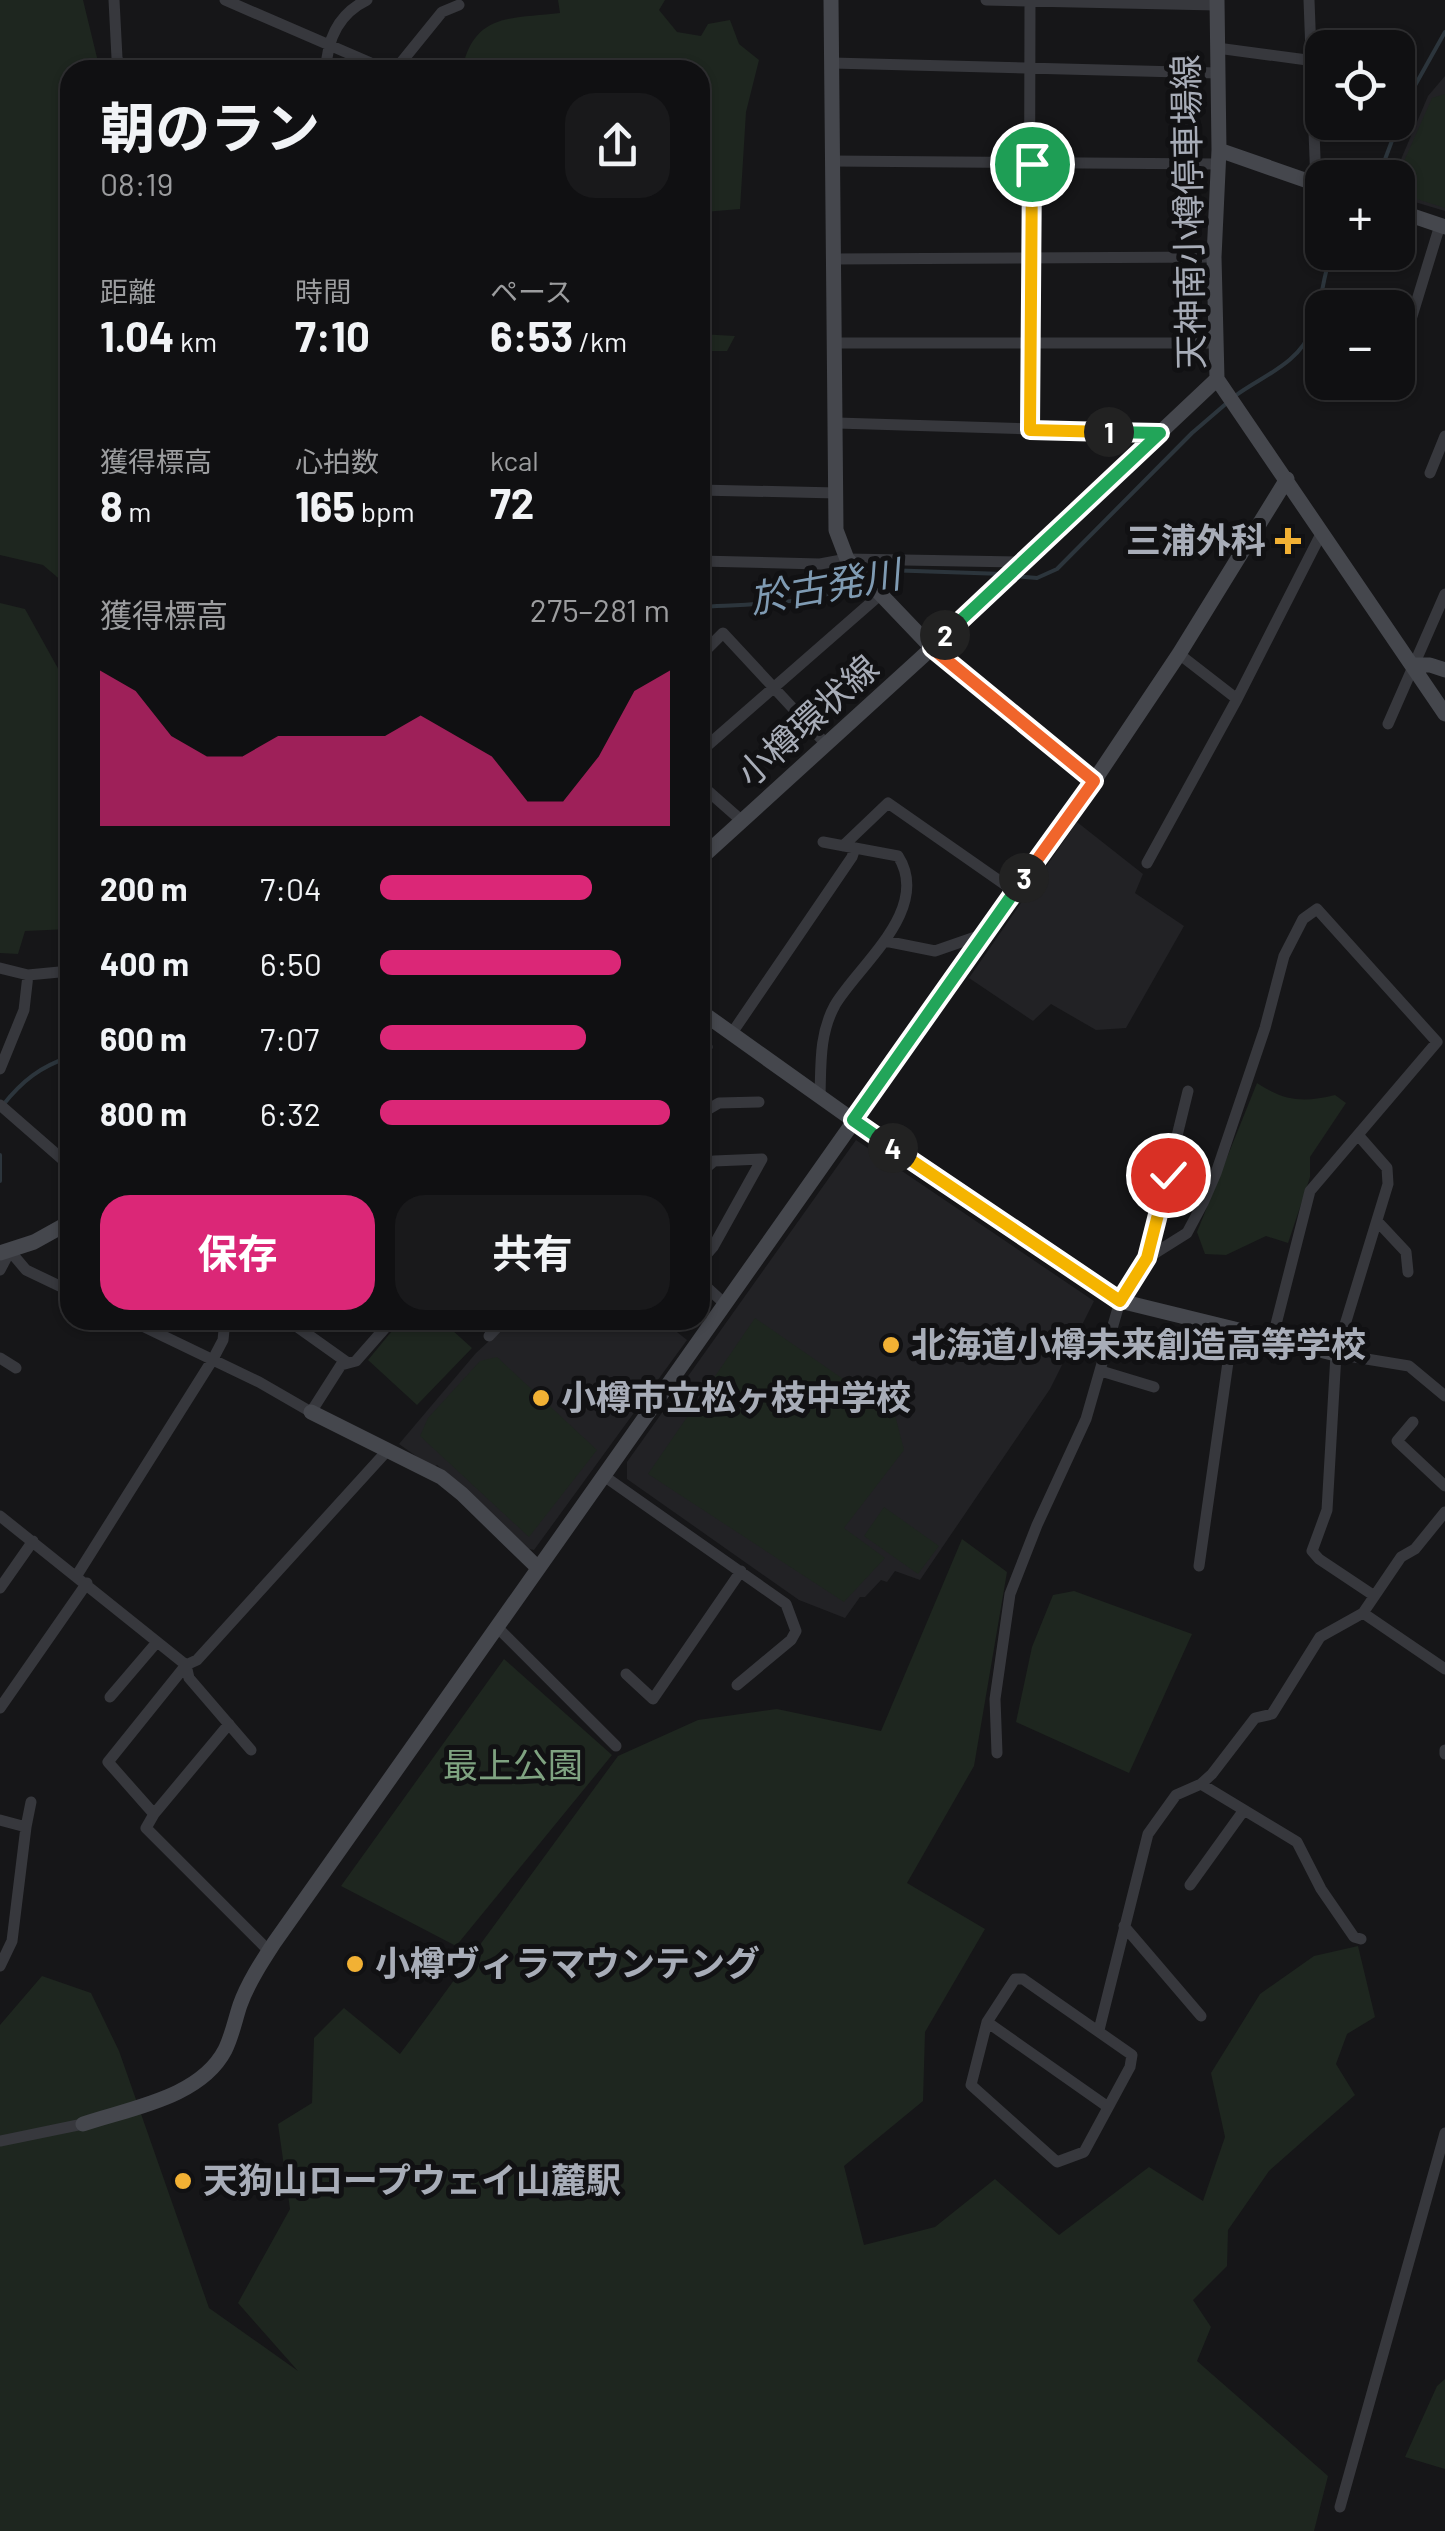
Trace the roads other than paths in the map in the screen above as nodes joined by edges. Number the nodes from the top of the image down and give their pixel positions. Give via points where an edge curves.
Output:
1 (114, 0) edge
2 (225, 0) edge
3 (367, 0) edge
4 (831, 0) edge
5 (986, 0) edge
6 (1309, 0) edge
7 (1030, 1) edge
8 (1217, 3) edge
9 (459, 5) dead end
10 (1312, 30) edge
11 (328, 44) junction
12 (1217, 48) junction
13 (118, 60) edge
14 (327, 60) edge
15 (364, 60) edge
16 (403, 60) edge
17 (1305, 60) edge
18 (832, 63) junction
19 (1031, 70) junction
20 (1218, 73) junction
21 (1219, 157) junction
22 (832, 161) junction
23 (1032, 164) junction
24 (1305, 181) edge
25 (1415, 217) edge
26 (1442, 226) edge
27 (1032, 257) junction
28 (1214, 258) junction
29 (833, 259) junction
30 (1415, 309) edge
31 (833, 343) junction
32 (1031, 343) junction
33 (1215, 343) junction
34 (1221, 384) junction
35 (837, 423) junction
36 (1030, 430) junction
37 (1160, 433) junction
38 (1445, 436) edge
39 (1430, 473) dead end
40 (1287, 479) junction
41 (710, 490) edge
42 (837, 494) junction
43 (1322, 532) junction
44 (710, 561) edge
45 (851, 563) junction
46 (1018, 565) junction
47 (882, 593) junction
48 (1445, 594) edge
49 (710, 646) edge
50 (932, 648) junction
51 (1179, 654) junction
52 (1412, 665) junction
53 (1445, 670) edge
54 (774, 688) junction
55 (1238, 699) junction
56 (1445, 714) edge
57 (1388, 724) dead end
58 (710, 743) edge
59 (826, 744) junction
60 (1094, 781) junction
61 (710, 793) edge
62 (742, 821) junction
63 (823, 842) dead end
64 (849, 847) junction
65 (710, 850) edge
66 (1147, 864) dead end
67 (1014, 892) junction
68 (984, 934) junction
69 (886, 942) junction
70 (0, 968) edge
71 (60, 972) edge
72 (28, 976) junction
73 (710, 1018) edge
74 (732, 1033) junction
75 (0, 1068) edge
76 (1188, 1092) dead end
77 (820, 1097) junction
78 (758, 1102) dead end
79 (0, 1105) edge
80 (710, 1108) edge
81 (853, 1120) junction
82 (1358, 1134) junction
83 (60, 1157) edge
84 (710, 1164) edge
85 (1377, 1221) junction
86 (60, 1227) edge
87 (710, 1250) edge
88 (5, 1252) edge
89 (1147, 1258) junction
90 (0, 1270) edge
91 (1408, 1272) dead end
92 (60, 1286) edge
93 (710, 1290) edge
94 (1120, 1301) junction
95 (725, 1304) junction
96 (710, 1325) edge
97 (1233, 1327) junction
98 (152, 1330) edge
99 (166, 1330) edge
100 (224, 1330) edge
101 (302, 1330) edge
102 (382, 1330) edge
103 (495, 1330) edge
104 (707, 1330) edge
105 (166, 1336) junction
106 (490, 1336) dead end
107 (1273, 1336) junction
108 (1336, 1354) junction
109 (0, 1358) edge
110 (213, 1359) junction
111 (348, 1363) junction
112 (16, 1368) dead end
113 (1101, 1371) junction
114 (1154, 1388) dead end
115 (1445, 1396) edge
116 (312, 1412) junction
117 (1413, 1422) dead end
118 (386, 1452) junction
119 (604, 1476) junction
120 (1445, 1486) edge
121 (1445, 1512) edge
122 (0, 1516) edge
123 (32, 1541) junction
124 (1199, 1566) dead end
125 (538, 1568) junction
126 (741, 1571) junction
127 (82, 1579) junction
128 (0, 1588) edge
129 (1373, 1594) junction
130 (1364, 1613) junction
131 (496, 1626) junction
132 (157, 1642) junction
133 (186, 1665) junction
134 (1445, 1669) edge
135 (626, 1674) dead end
136 (736, 1685) dead end
137 (110, 1697) dead end
138 (0, 1708) edge
139 (229, 1724) junction
140 (616, 1746) dead end
141 (251, 1750) dead end
142 (997, 1753) dead end
143 (1200, 1784) junction
144 (31, 1802) dead end
145 (1244, 1810) junction
146 (154, 1814) junction
147 (0, 1820) edge
148 (26, 1827) junction
149 (1190, 1885) dead end
150 (1124, 1926) junction
151 (6, 1939) edge
152 (1361, 1939) dead end
153 (269, 1950) junction
154 (0, 1966) edge
155 (1201, 2016) dead end
156 (987, 2022) junction
157 (1099, 2030) junction
158 (1108, 2107) junction
159 (83, 2124) joint
160 (1445, 2133) edge
161 (0, 2141) edge
162 (1340, 2507) dead end

1 - 13 street
2 - 11 street
3 - 11 street via 344,14
4 - 18 street
5 - 7 street
6 - 10 street
7 - 8 street
7 - 19 street
8 - 12 street, 天神南小樽停車場線
9 - 16 street via 442,12
11 - 14 street
11 - 15 street
12 - 17 street
12 - 20 street, 天神南小樽停車場線
18 - 19 street
18 - 22 street
19 - 20 street
19 - 23 street
20 - 21 street, 天神南小樽停車場線
21 - 23 street
21 - 24 street
21 - 28 street, 天神南小樽停車場線
22 - 23 street
22 - 29 street
23 - 27 street
25 - 26 street
26 - 30 street
27 - 28 street
27 - 29 street
27 - 32 street
28 - 33 street, 天神南小樽停車場線
29 - 31 street
31 - 32 street
31 - 35 street
32 - 33 street
32 - 36 street
33 - 34 street, 天神南小樽停車場線
34 - 37 street, 小樽環状線
34 - 40 street, 天神南小樽停車場線
35 - 36 street
35 - 42 street
36 - 37 street
37 - 46 street, 小樽環状線
38 - 39 street
40 - 43 street, 天神南小樽停車場線
40 - 51 street
41 - 42 street
42 - 45 street via 836,530
43 - 52 street, 天神南小樽停車場線
43 - 55 street
44 - 45 street
45 - 46 street
45 - 47 street
46 - 50 street, 小樽環状線
47 - 50 street
47 - 54 street
48 - 52 street
49 - 54 street via 723,633
50 - 59 street, 小樽環状線
50 - 60 street
51 - 55 street
51 - 60 street
52 - 53 street
52 - 56 street, 天神南小樽停車場線
52 - 57 street
54 - 58 street
54 - 59 street
55 - 66 street
59 - 62 street, 小樽環状線
60 - 67 street
61 - 62 street
62 - 65 street, 小樽環状線
63 - 64 street
64 - 67 street via 888,802
64 - 69 street via 898,856 904,865 901,913
64 - 74 street via 852,857
67 - 68 street
68 - 69 street via 934,951
68 - 81 street
69 - 77 street via 835,1006 821,1040
70 - 72 street
71 - 72 street
72 - 75 street via 24,1010
73 - 74 street
74 - 77 street
76 - 89 street
77 - 81 street
78 - 80 street
79 - 83 street
81 - 94 street
81 - 95 street
82 - 85 street via 1387,1168
82 - 89 street via 1436,1042 1317,909 1303,920 1284,956 1202,1203 1187,1233
82 - 107 street via 1310,1190
84 - 87 street via 762,1159
85 - 91 street via 1406,1252
85 - 108 street
86 - 88 street
88 - 90 street
88 - 92 street
89 - 94 street
93 - 95 street
94 - 97 street
94 - 113 street
95 - 96 street
97 - 107 street
97 - 124 street
98 - 105 street
99 - 105 street
100 - 110 street
101 - 111 street
102 - 111 street
103 - 106 street
104 - 119 street
105 - 110 street
107 - 108 street
108 - 115 street via 1409,1366
108 - 129 street via 1327,1510 1312,1551
109 - 112 street
110 - 116 street
110 - 127 street
111 - 116 street
113 - 114 street
113 - 142 street via 1010,1594 996,1698
116 - 118 street
117 - 120 street via 1398,1441
118 - 125 street via 452,1486
118 - 133 street
119 - 125 street
119 - 126 street
121 - 129 street
122 - 123 street
123 - 127 street
123 - 128 street
125 - 131 street
126 - 135 street via 654,1700
126 - 136 street via 786,1604 796,1630
127 - 132 street
127 - 138 street
129 - 130 street
130 - 134 street
130 - 143 street via 1320,1638 1272,1714 1255,1718
131 - 140 street
131 - 153 street
132 - 133 street
132 - 137 street
133 - 139 street via 189,1678
133 - 146 street via 108,1762
139 - 141 street
139 - 146 street
143 - 145 street
143 - 150 street via 1176,1795 1148,1834
144 - 148 street
145 - 149 street
145 - 152 street via 1297,1842 1320,1888
146 - 153 street via 146,1828
147 - 148 street
148 - 151 street
150 - 155 street
150 - 157 street
151 - 154 street
153 - 159 street via 241,2002 227,2047 207,2073 170,2095
156 - 157 street via 1015,1979 1024,1979
156 - 158 street
156 - 158 street via 971,2085 1057,2162 1084,2152
157 - 158 street via 1132,2054
159 - 161 street
160 - 162 street

